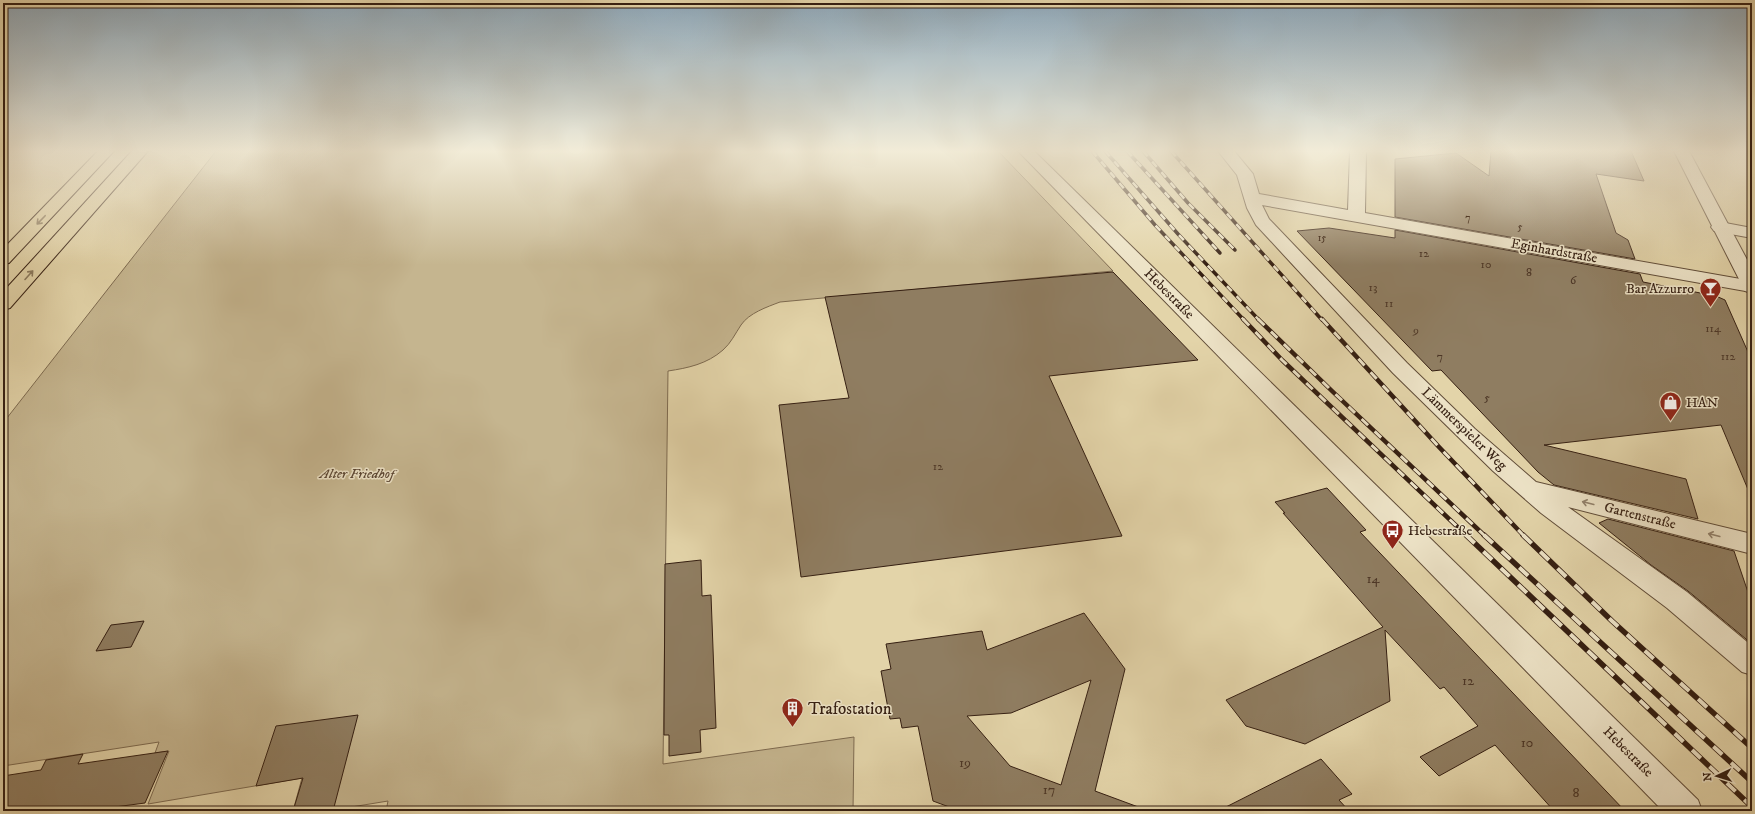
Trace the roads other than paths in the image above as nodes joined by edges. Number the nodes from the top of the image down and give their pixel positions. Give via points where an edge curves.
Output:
1 (70, 189) edge
2 (107, 189) edge
3 (1063, 189) edge
4 (1250, 189) edge
5 (1357, 189) edge
6 (1700, 189) edge
7 (1253, 198) junction
8 (1356, 216) junction
9 (1720, 227) junction
10 (1752, 232) edge
11 (3, 259) edge
12 (1752, 286) edge
13 (3, 304) edge
14 (1528, 488) junction
15 (1752, 544) edge
16 (1752, 663) edge
17 (1686, 811) edge

1 -> 11 main road
13 -> 2 main road
3 - 17 street, Hebestraße
4 - 7 street, Lämmerspieler Weg
5 - 8 street
6 - 9 street
7 - 8 street, Eginhardstraße
7 - 14 street, Lämmerspieler Weg via 1262,221 1400,368 1467,434
8 - 12 street, Eginhardstraße
9 - 10 street
9 - 12 street
15 -> 14 street, Gartenstraße
14 - 16 street, Lämmerspieler Weg via 1677,600

